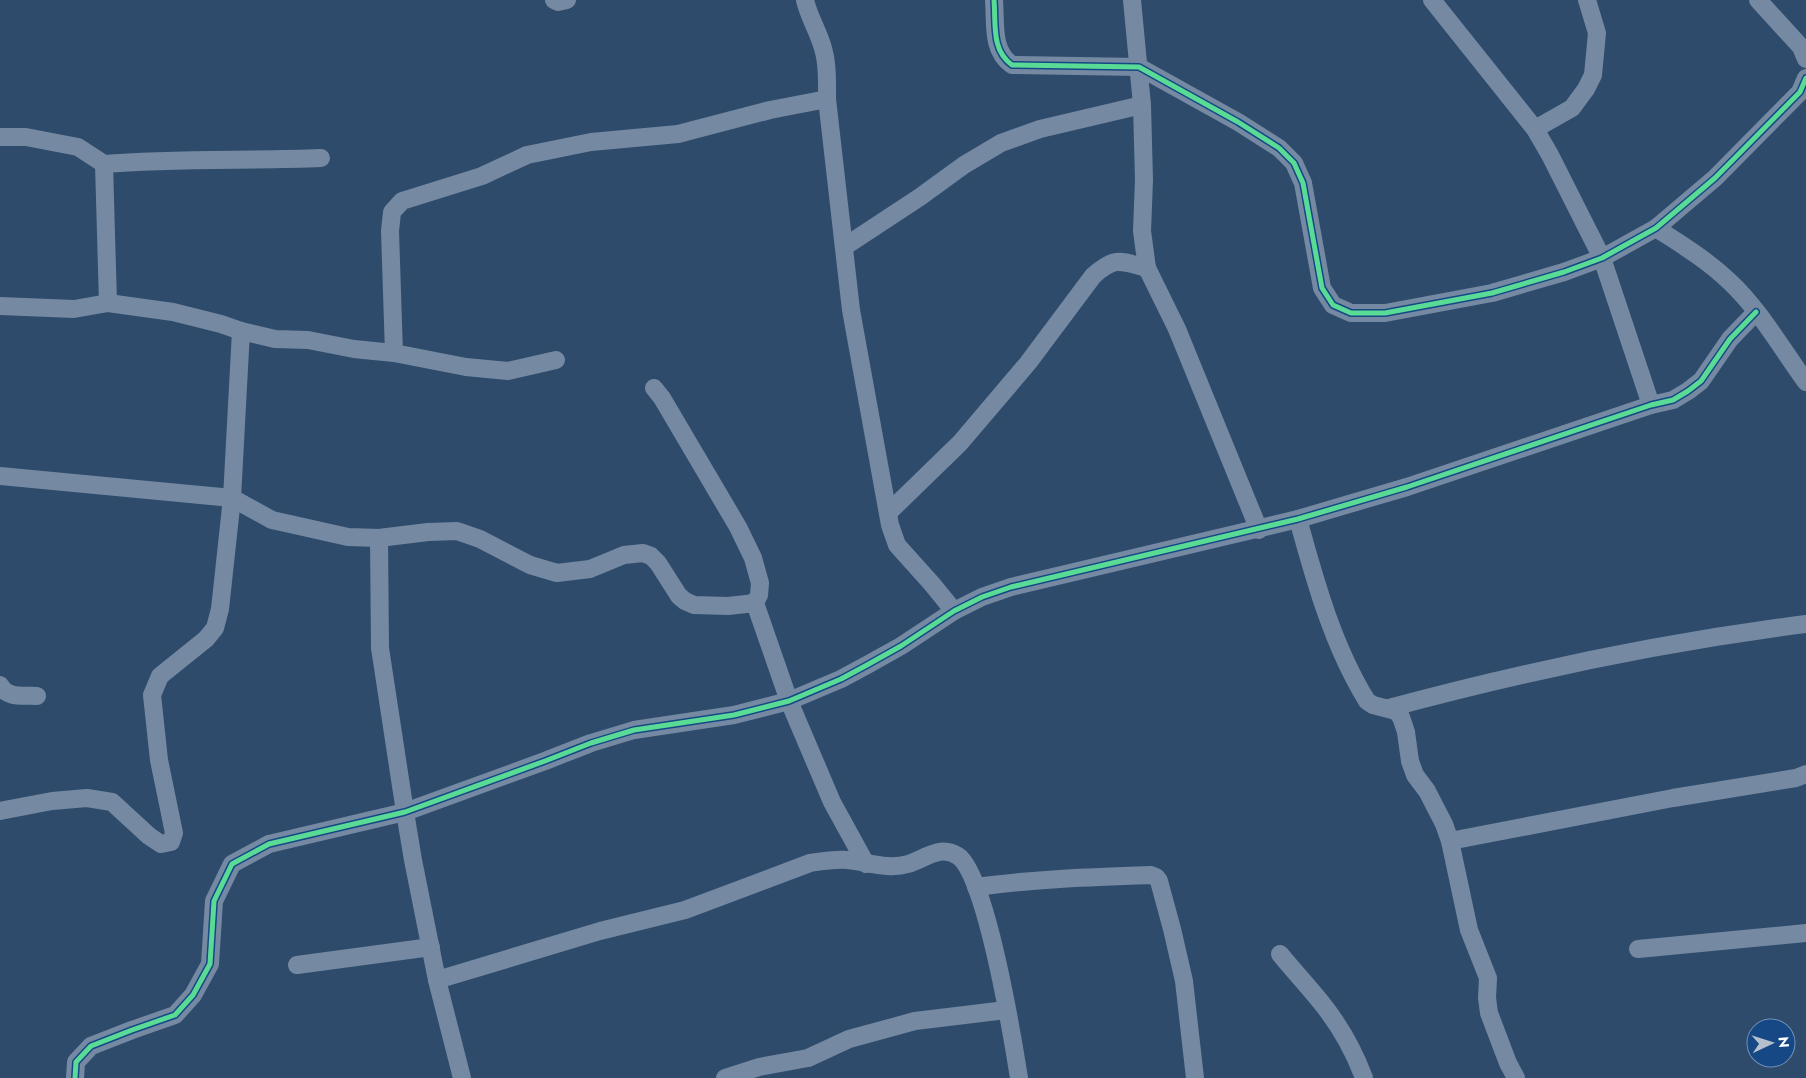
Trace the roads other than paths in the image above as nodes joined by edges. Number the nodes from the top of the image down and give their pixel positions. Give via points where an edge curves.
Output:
1 (554, 0) edge
2 (567, 0) edge
3 (805, 0) edge
4 (994, 0) edge
5 (1132, 0) edge
6 (1432, 0) edge
7 (1587, 0) edge
8 (1758, 0) edge
9 (1806, 59) edge
10 (1139, 67) junction
11 (1806, 78) edge
12 (827, 99) junction
13 (1142, 105) junction
14 (1535, 129) junction
15 (0, 137) edge
16 (321, 158) dead end
17 (104, 164) junction
18 (1656, 228) junction
19 (844, 247) junction
20 (1602, 258) junction
21 (1147, 268) junction
22 (108, 303) junction
23 (0, 306) edge
24 (1756, 312) junction
25 (241, 331) junction
26 (394, 353) junction
27 (556, 360) dead end
28 (1806, 382) edge
29 (654, 388) dead end
30 (1651, 405) junction
31 (0, 476) edge
32 (232, 498) junction
33 (888, 513) junction
34 (1298, 519) junction
35 (1259, 530) junction
36 (379, 538) junction
37 (755, 603) junction
38 (954, 611) junction
39 (1806, 624) edge
40 (0, 685) edge
41 (37, 696) dead end
42 (789, 701) junction
43 (1388, 708) junction
44 (1806, 774) edge
45 (0, 811) edge
46 (405, 812) junction
47 (1450, 841) junction
48 (866, 864) junction
49 (976, 887) junction
50 (1806, 933) edge
51 (431, 947) junction
52 (1638, 948) dead end
53 (1280, 954) dead end
54 (297, 965) dead end
55 (437, 980) junction
56 (1006, 1010) junction
57 (75, 1078) edge
58 (462, 1078) edge
59 (725, 1078) edge
60 (1019, 1078) edge
61 (1195, 1078) edge
62 (1364, 1078) edge
63 (1516, 1078) edge

1 - 2 street
3 - 12 street via 824,51
4 - 10 street via 997,48 1003,59 1012,65
5 - 10 street
6 - 14 street
7 - 14 street via 1597,33 1593,75 1572,108
8 - 9 street via 1802,47
10 - 13 street
10 - 20 street via 1238,122 1279,148 1294,162 1303,182 1322,288 1333,305 1351,313 1385,313 1492,293
11 - 18 street via 1800,92 1715,178
12 - 19 street
12 - 26 street via 678,134 591,142 526,155 482,176 402,201 392,212 390,231
13 - 19 street via 1040,129 1001,143 964,164
13 - 21 street via 1142,231
14 - 20 street
15 - 17 street via 26,137 78,147
16 - 17 street via 154,160
17 - 22 street
18 - 20 street
18 - 24 street via 1704,259
19 - 33 street via 851,310
20 - 30 street
21 - 33 street via 1120,260 1106,265 1093,276 1028,363 960,443
21 - 35 street via 1177,329
22 - 23 street via 74,308
22 - 25 street via 172,312
24 - 28 street
24 - 30 street via 1730,339 1701,381 1673,400
25 - 26 street via 275,339 308,340
25 - 32 street
26 - 27 street via 466,367 508,371
29 - 37 street via 754,558 760,583
30 - 34 street via 1407,487
31 - 32 street
32 - 36 street via 272,520 348,537
32 - 45 street via 215,628 160,676 152,695 159,760 174,832 171,842 161,844 149,836 112,802 87,798
33 - 38 street via 898,545
34 - 35 street
34 - 43 street via 1329,623 1345,659 1367,702
35 - 38 street via 1011,587
36 - 37 street via 458,531 530,565 556,573 590,569 624,555 643,553 658,563 685,601 694,605 728,606
36 - 46 street via 380,648
37 - 42 street
38 - 42 street via 867,666
39 - 43 street via 1603,657 1474,685
40 - 41 street via 11,695
42 - 46 street via 734,715 634,730
42 - 48 street via 832,802
43 - 47 street via 1401,716 1415,775 1427,791
44 - 47 street
46 - 51 street
46 - 57 street via 269,844 232,864 214,902 210,964 193,995 175,1016 91,1046 76,1062
47 - 63 street via 1469,930 1488,978 1489,1012
48 - 49 street via 908,864 936,852 951,852 965,862
48 - 55 street via 848,860 810,863 685,910 600,931
49 - 56 street via 983,904
49 - 61 street via 1062,878 1151,874 1156,877 1166,901 1184,980
50 - 52 street
51 - 54 street
51 - 55 street
53 - 62 street via 1321,1002 1350,1048
55 - 58 street
56 - 59 street via 906,1023 849,1039 808,1058 759,1067
56 - 60 street

